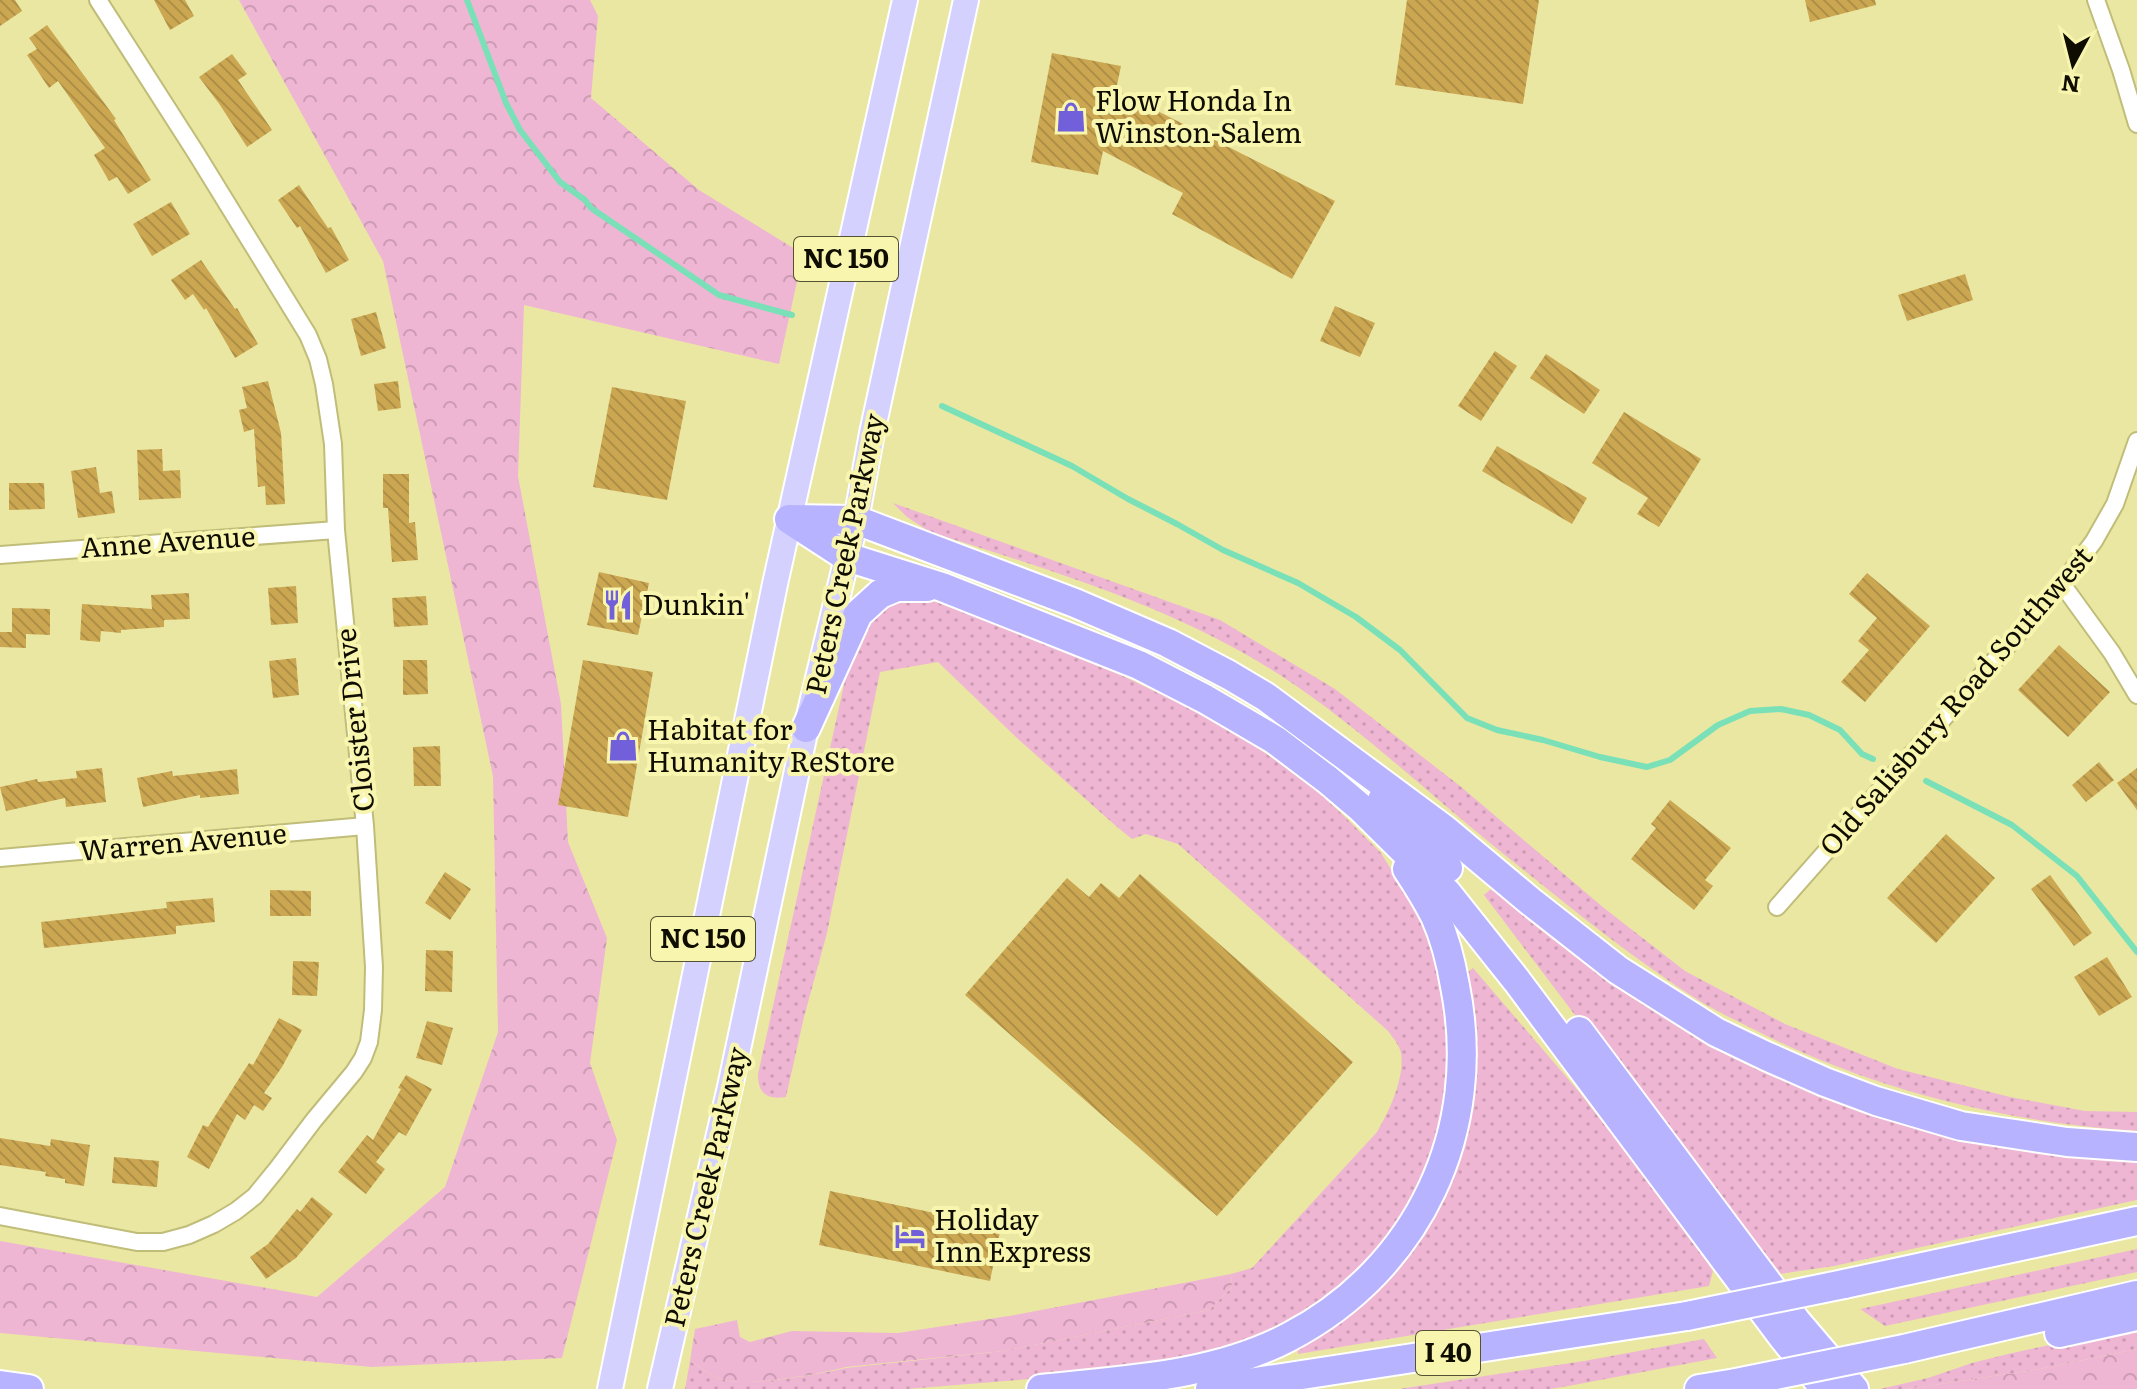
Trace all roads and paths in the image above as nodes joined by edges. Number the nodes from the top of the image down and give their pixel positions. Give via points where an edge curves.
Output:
1 (98, 0) edge
2 (905, 0) edge
3 (966, 0) edge
4 (2096, 0) edge
5 (2137, 124) edge
6 (2137, 441) edge
7 (789, 519) junction
8 (856, 520) junction
9 (336, 530) junction
10 (0, 555) edge
11 (847, 557) junction
12 (2062, 584) junction
13 (942, 587) junction
14 (2137, 695) edge
15 (1266, 697) junction
16 (806, 728) junction
17 (1361, 808) junction
18 (365, 826) junction
19 (0, 858) edge
20 (1777, 907) dead end
21 (2137, 1147) edge
22 (0, 1216) edge
23 (2137, 1221) edge
24 (2137, 1295) edge
25 (2137, 1316) edge
26 (2003, 1327) junction
27 (0, 1385) edge
28 (29, 1389) edge
29 (610, 1389) edge
30 (660, 1389) edge
31 (1041, 1389) edge
32 (1210, 1389) edge
33 (1699, 1389) edge
34 (1825, 1389) edge
35 (1854, 1389) edge

1 - 9 street, Cloister Drive via 308,335 324,384 333,444
2 - 7 main road, Peters Creek Parkway / NC 150
3 - 8 main road, Peters Creek Parkway / NC 150
4 - 5 street
6 - 12 street, Old Salisbury Road Southwest via 2115,504
7 - 8 highway
7 - 11 highway
7 - 29 main road, Peters Creek Parkway / NC 150
8 - 11 main road, Peters Creek Parkway / NC 150
8 - 15 highway via 1168,643
9 - 10 street, Anne Avenue
9 - 18 street, Cloister Drive
11 - 13 highway
11 - 16 main road, Peters Creek Parkway / NC 150
12 - 14 street
12 - 20 street, Old Salisbury Road Southwest
13 - 16 highway via 897,587 868,603 858,614
13 - 17 highway via 1139,665 1205,699 1275,740
15 - 21 highway via 1444,829 1618,970 1716,1032 1825,1082 1919,1115 2022,1136
15 - 35 highway via 1385,803 1451,871 1524,959 1796,1321
16 - 30 main road, Peters Creek Parkway / NC 150
17 - 31 highway via 1406,867 1435,917 1460,1007 1458,1114 1423,1210 1375,1273 1348,1298 1287,1338 1182,1373
17 - 34 highway via 1466,916
18 - 19 street, Warren Avenue
18 - 22 street, Cloister Drive via 374,967 369,1042 354,1072 255,1196 214,1224 163,1242 137,1242
23 - 32 highway, I 40, bridge via 1687,1316
24 - 26 highway
25 - 26 highway via 2053,1334
26 - 33 highway, bridge
27 - 28 highway

